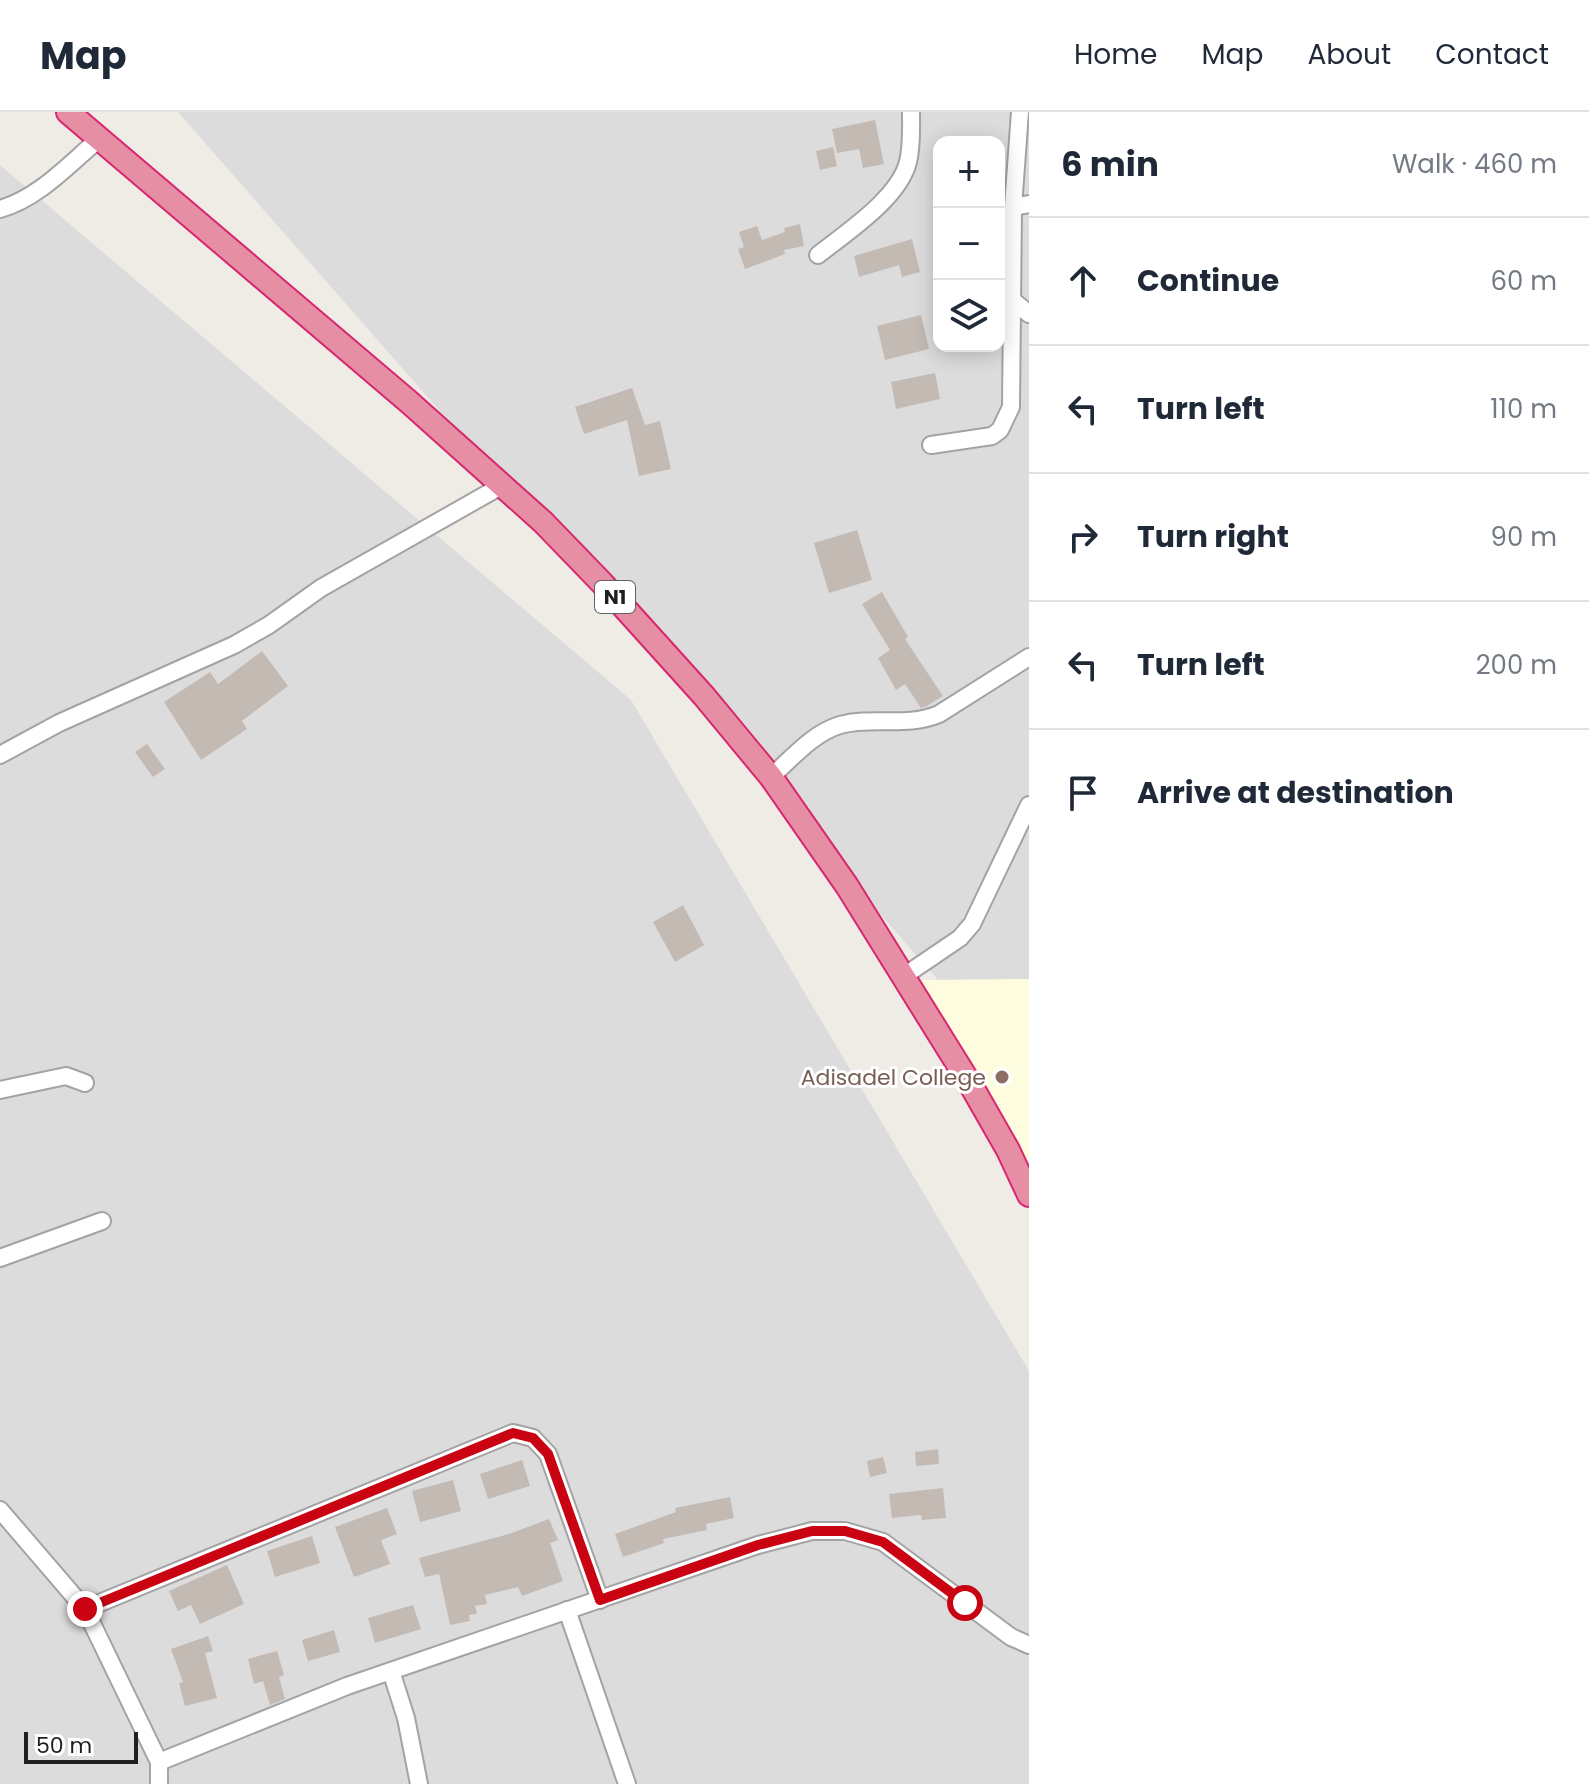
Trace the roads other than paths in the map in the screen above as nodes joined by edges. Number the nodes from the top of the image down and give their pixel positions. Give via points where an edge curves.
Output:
1 (68, 112) edge
2 (911, 112) edge
3 (1020, 112) edge
4 (99, 139) junction
5 (1021, 206) edge
6 (0, 209) edge
7 (818, 255) dead end
8 (1011, 299) junction
9 (1029, 314) edge
10 (931, 445) dead end
11 (501, 486) junction
12 (1029, 657) edge
13 (0, 755) edge
14 (771, 777) junction
15 (1029, 805) edge
16 (904, 976) junction
17 (85, 1083) dead end
18 (0, 1090) edge
19 (1029, 1195) edge
20 (102, 1221) dead end
21 (0, 1258) edge
22 (0, 1510) edge
23 (600, 1600) junction
24 (85, 1609) junction
25 (567, 1610) junction
26 (1029, 1645) edge
27 (391, 1671) junction
28 (159, 1762) junction
29 (159, 1784) edge
30 (419, 1784) edge
31 (627, 1784) edge

1 - 4 highway, N1
2 - 7 street via 909,158 901,182
3 - 5 street
4 - 6 street via 42,187
4 - 11 highway, N1
5 - 8 street
8 - 9 street
8 - 10 street via 1008,416 992,436
11 - 13 street via 321,588 234,645
11 - 14 highway, N1 via 602,583
12 - 14 street via 925,721 842,724 820,733
14 - 16 highway, N1
15 - 16 street via 972,924
16 - 19 highway, N1 via 1008,1150
17 - 18 street via 66,1076
20 - 21 street
22 - 24 street
23 - 24 street via 548,1454 533,1438 513,1433
23 - 25 street
23 - 26 street via 758,1545 812,1531 845,1531 883,1542
24 - 28 street
25 - 27 street
25 - 31 street
27 - 28 street
27 - 30 street
28 - 29 street

